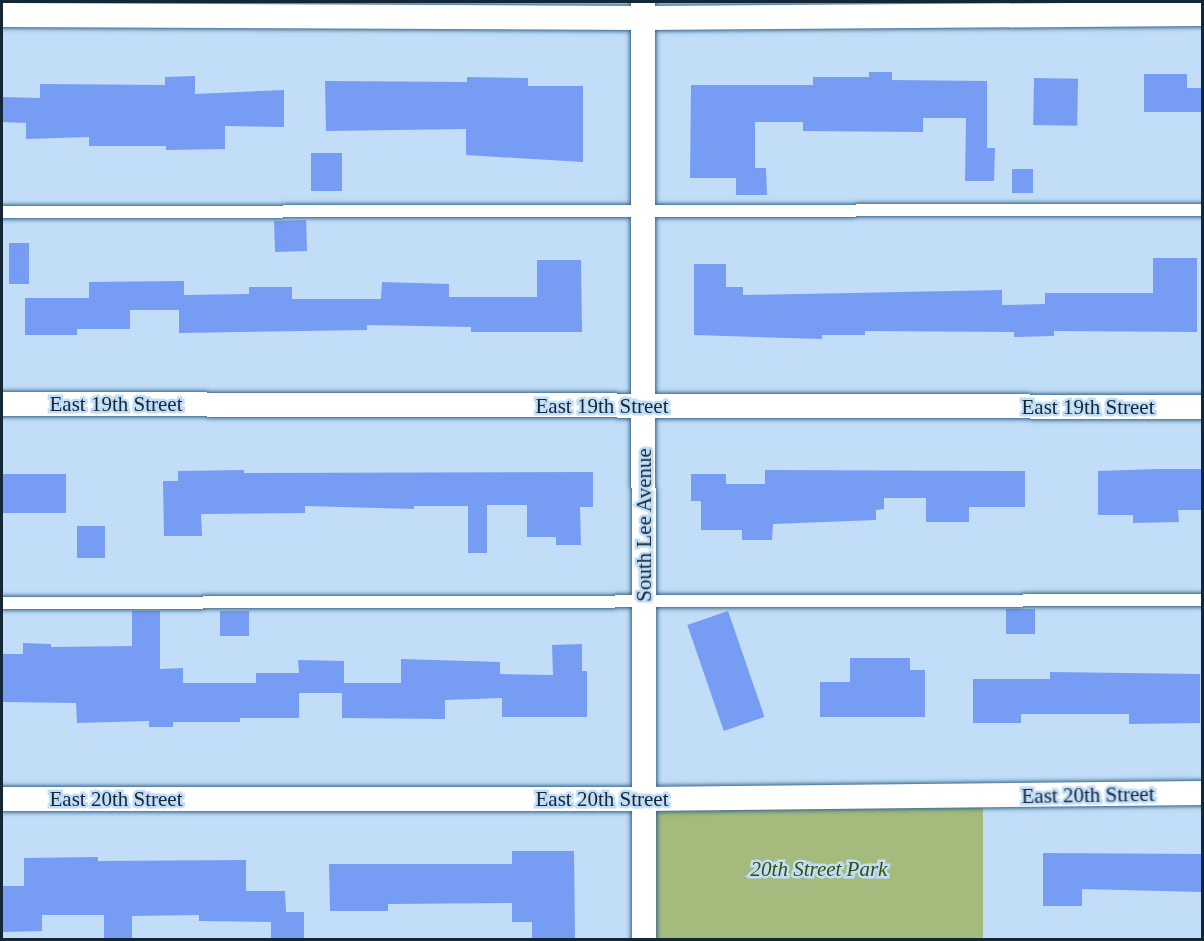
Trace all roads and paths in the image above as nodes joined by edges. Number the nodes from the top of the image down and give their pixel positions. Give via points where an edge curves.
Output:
1 (643, 10) edge
2 (1203, 14) edge
3 (2, 15) edge
4 (1203, 210) edge
5 (2, 212) edge
6 (643, 212) junction
7 (2, 404) edge
8 (644, 406) junction
9 (1203, 407) edge
10 (1203, 600) edge
11 (2, 603) edge
12 (645, 603) junction
13 (1203, 793) edge
14 (2, 799) edge
15 (643, 799) junction
16 (644, 939) edge

1 - 2 street
1 - 3 street
1 - 6 street, South Lee Avenue
4 - 6 lane
5 - 6 lane
6 - 8 street, South Lee Avenue
7 - 8 street, East 19th Street
8 - 9 street, East 19th Street
8 - 12 street, South Lee Avenue
10 - 12 lane
11 - 12 lane
12 - 15 street, South Lee Avenue
13 - 15 street, East 20th Street
14 - 15 street, East 20th Street
15 - 16 street, South Lee Avenue

